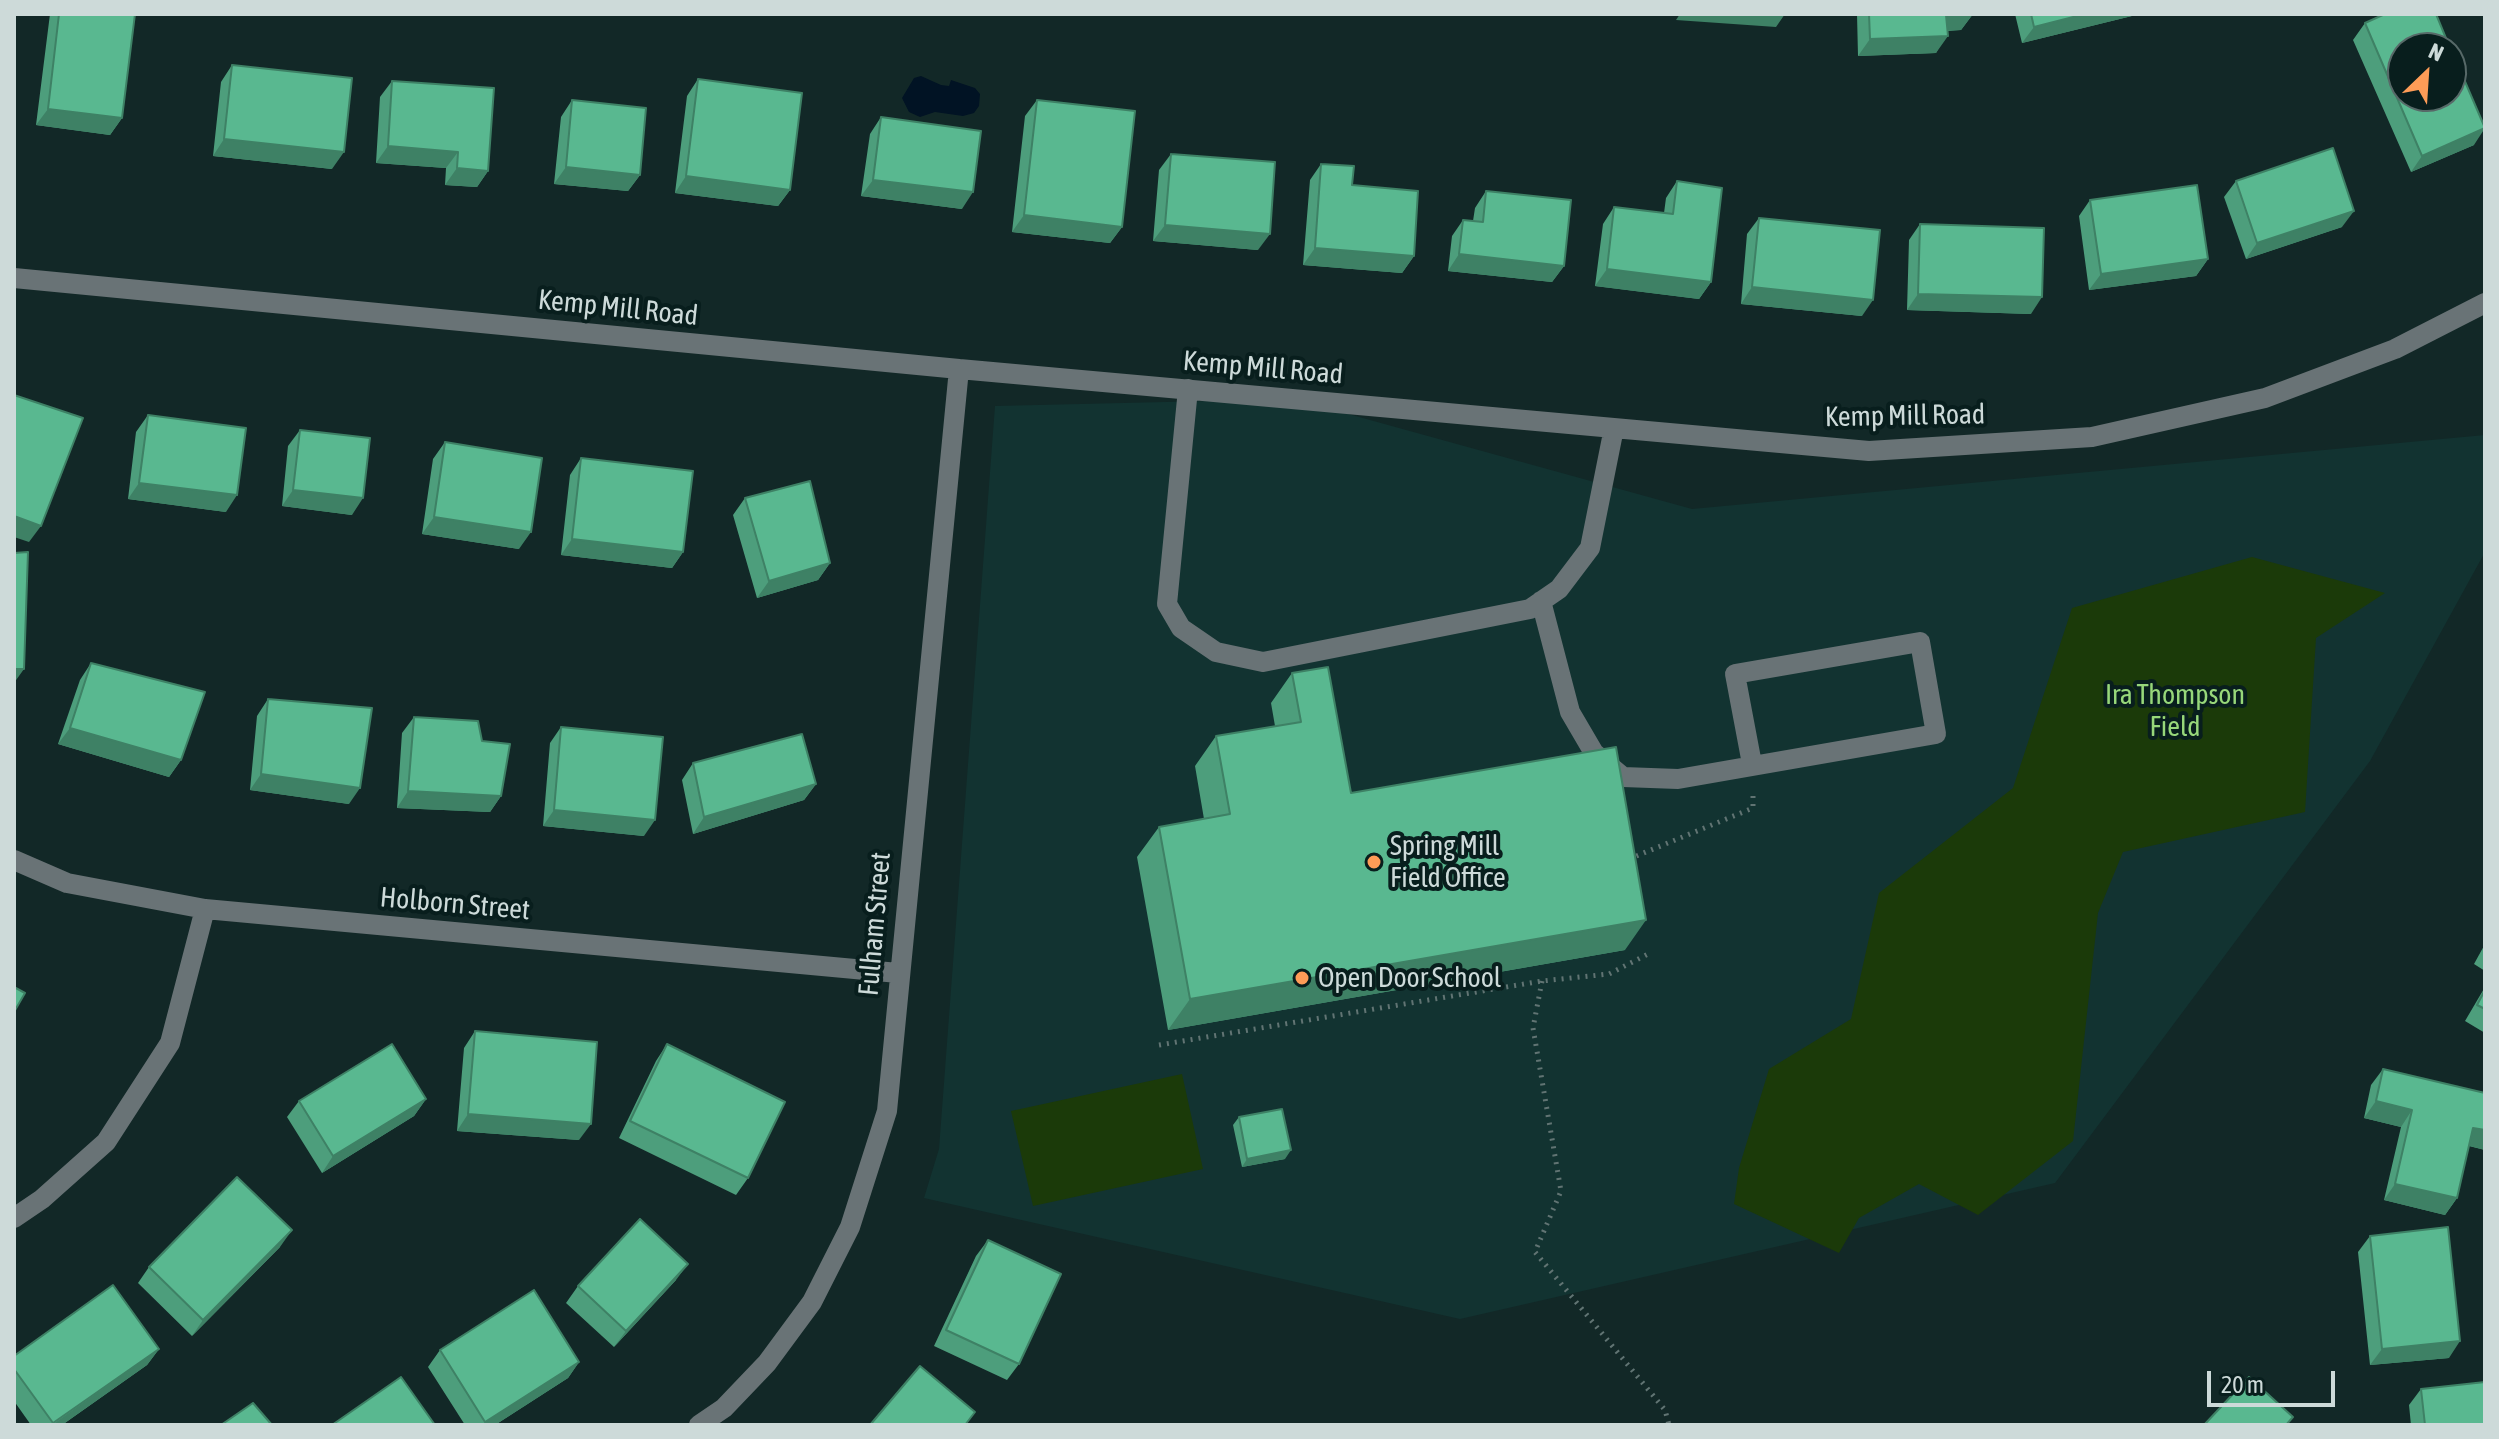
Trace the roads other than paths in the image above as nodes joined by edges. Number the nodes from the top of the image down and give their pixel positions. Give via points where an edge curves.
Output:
1 (14, 278) edge
2 (2485, 303) edge
3 (959, 369) junction
4 (1188, 389) junction
5 (1614, 428) junction
6 (1541, 601) junction
7 (1752, 764) junction
8 (14, 860) edge
9 (205, 909) junction
10 (898, 973) junction
11 (14, 1218) edge
12 (699, 1425) edge

1 - 3 street, Kemp Mill Road
2 - 5 street, Kemp Mill Road via 2395,349 2265,398 2092,437 1869,451
3 - 4 street, Kemp Mill Road
3 - 10 street, Fulham Street
4 - 5 street, Kemp Mill Road
4 - 6 street via 1167,604 1181,628 1216,652 1263,662 1530,609
5 - 6 street via 1590,548 1559,589
6 - 7 street via 1570,712 1594,753 1623,777 1678,779
7 - 7 street via 1936,734 1920,642 1735,674
8 - 9 street, Holborn Street via 67,883
9 - 10 street, Holborn Street
9 - 11 street via 170,1043 106,1142
10 - 12 street, Fulham Street via 887,1111 850,1227 812,1302 767,1363 724,1408

